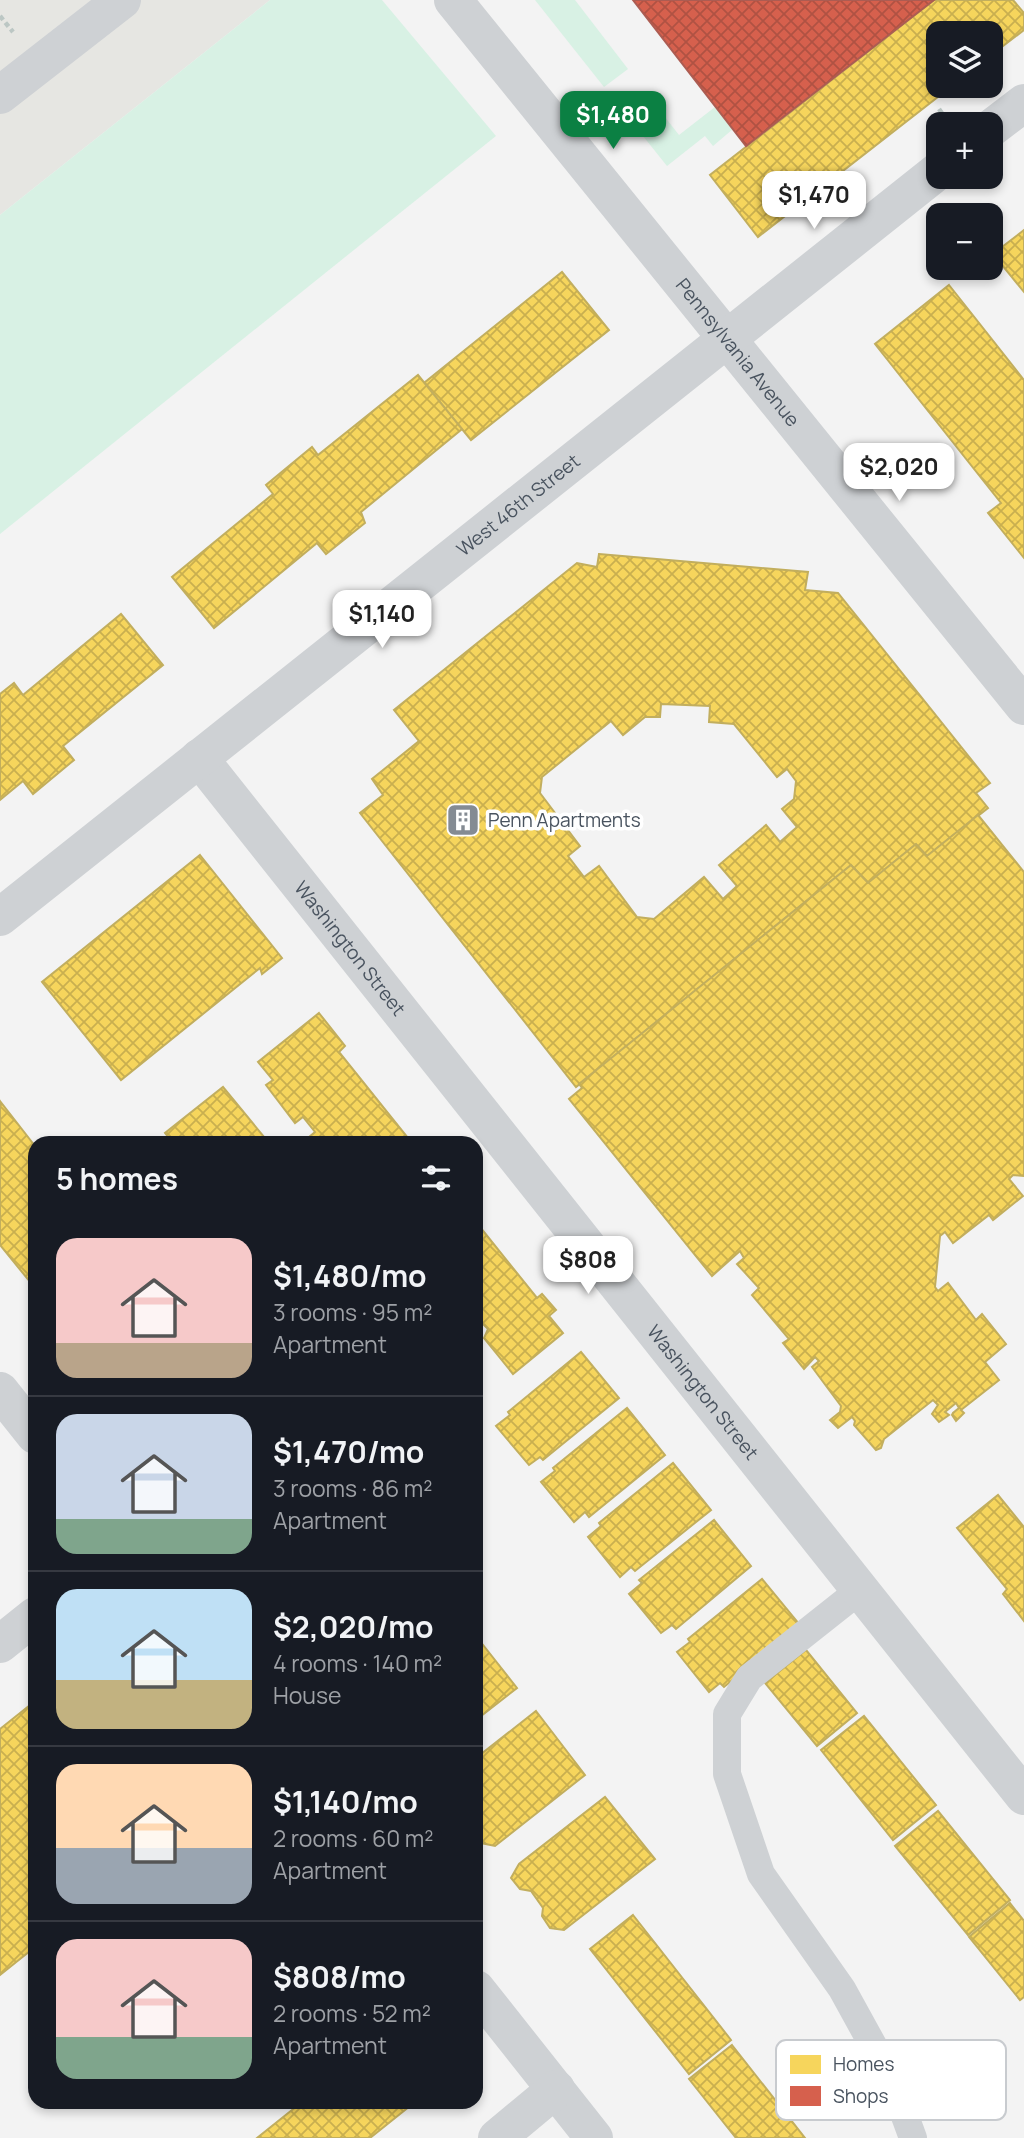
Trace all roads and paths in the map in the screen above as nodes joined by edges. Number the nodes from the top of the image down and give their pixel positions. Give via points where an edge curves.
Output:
1 (122, 0) edge
2 (453, 0) edge
3 (0, 95) edge
4 (1024, 103) edge
5 (939, 109) dead end
6 (941, 112) edge
7 (1003, 120) edge
8 (926, 181) edge
9 (728, 339) junction
10 (1024, 706) edge
11 (199, 758) junction
12 (0, 917) edge
13 (0, 1391) edge
14 (28, 1426) edge
15 (860, 1590) junction
16 (28, 1622) edge
17 (0, 1644) edge
18 (1024, 1796) edge
19 (483, 1998) edge
20 (870, 2040) edge
21 (555, 2090) junction
22 (906, 2120) edge
23 (497, 2138) edge
24 (594, 2138) edge
25 (913, 2138) edge

1 - 3 street
2 - 9 street, Pennsylvania Avenue
4 - 7 street
5 - 6 path
8 - 9 street, West 46th Street
9 - 10 street, Pennsylvania Avenue
9 - 11 street, West 46th Street
11 - 12 street, West 46th Street
11 - 15 street, Washington Street
13 - 14 street
15 - 18 street, Washington Street
15 - 20 lane via 749,1678 727,1714 727,1774 761,1874 842,1989
16 - 17 street
19 - 21 street
21 - 23 street
21 - 24 street
22 - 25 lane

